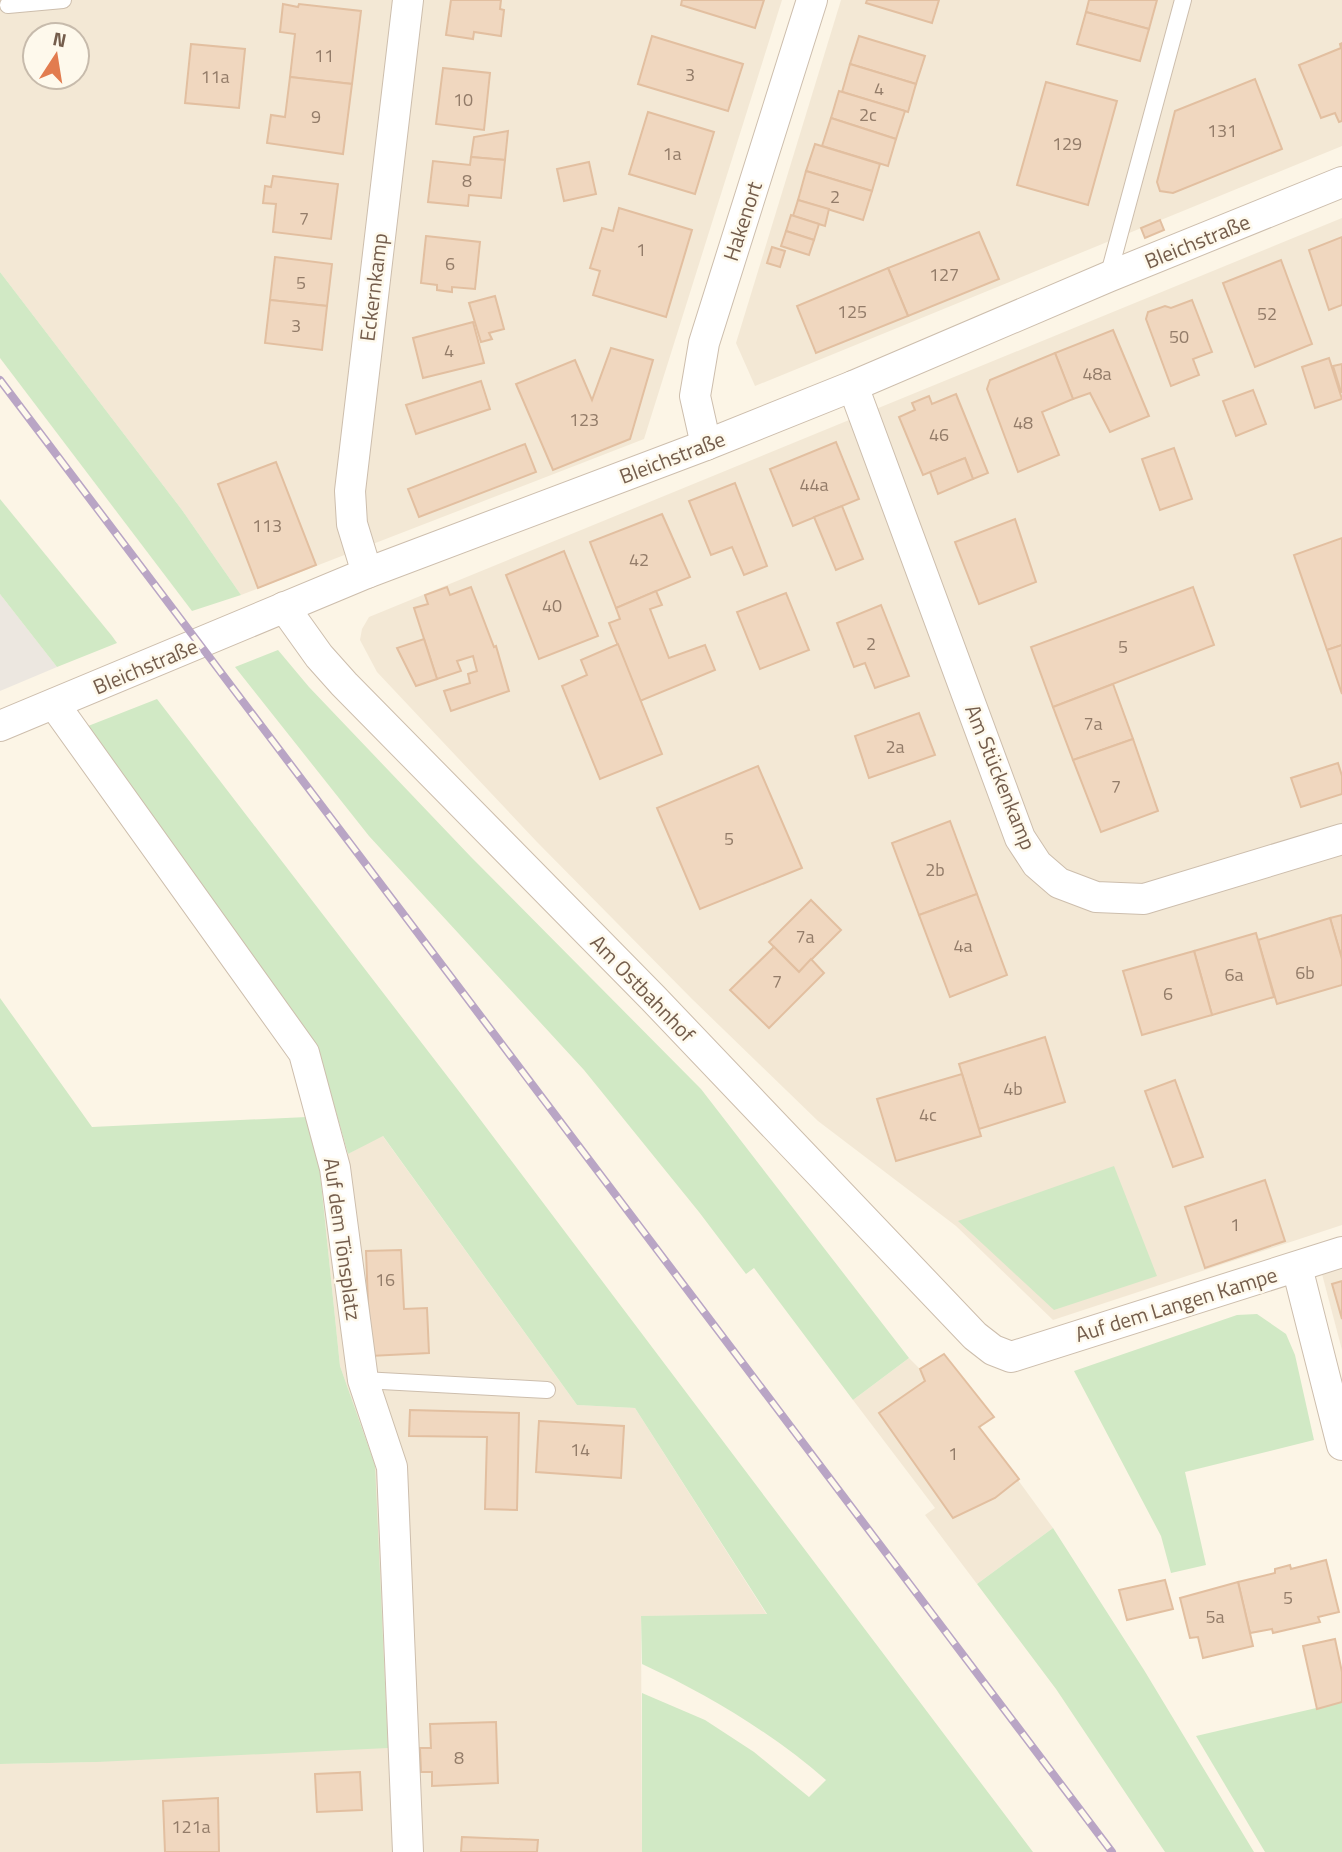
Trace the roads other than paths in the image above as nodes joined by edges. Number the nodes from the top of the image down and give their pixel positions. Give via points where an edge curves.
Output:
1 (63, 0) edge
2 (408, 0) edge
3 (812, 0) edge
4 (1183, 0) edge
5 (9, 5) dead end
6 (1342, 182) edge
7 (1108, 277) junction
8 (853, 386) junction
9 (706, 445) junction
10 (367, 573) junction
11 (284, 607) junction
12 (54, 704) junction
13 (0, 726) edge
14 (1342, 839) edge
15 (1342, 1252) edge
16 (1297, 1267) junction
17 (1011, 1357) joint
18 (363, 1380) junction
19 (547, 1390) dead end
20 (1342, 1445) edge
21 (408, 1852) edge

1 - 5 lane
2 - 10 street, Eckernkamp via 350,491 352,524
3 - 9 street, Hakenort via 704,343 695,396
4 - 7 lane
6 - 7 street, Bleichstraße
7 - 8 street, Bleichstraße
8 - 9 street, Bleichstraße
8 - 14 street, Am Stückenkamp via 1020,838 1037,864 1059,883 1096,897 1144,899
9 - 10 street, Bleichstraße
10 - 11 street, Bleichstraße
11 - 12 street, Bleichstraße
11 - 17 street, Am Ostbahnhof via 344,684 653,998 975,1336
12 - 13 street, Bleichstraße
12 - 18 street, Auf dem Tönsplatz via 304,1052 335,1168
15 - 16 street, Auf dem Langen Kampe
16 - 17 street, Auf dem Langen Kampe
16 - 20 street
18 - 19 lane
18 - 21 street, Auf dem Tönsplatz via 392,1467

